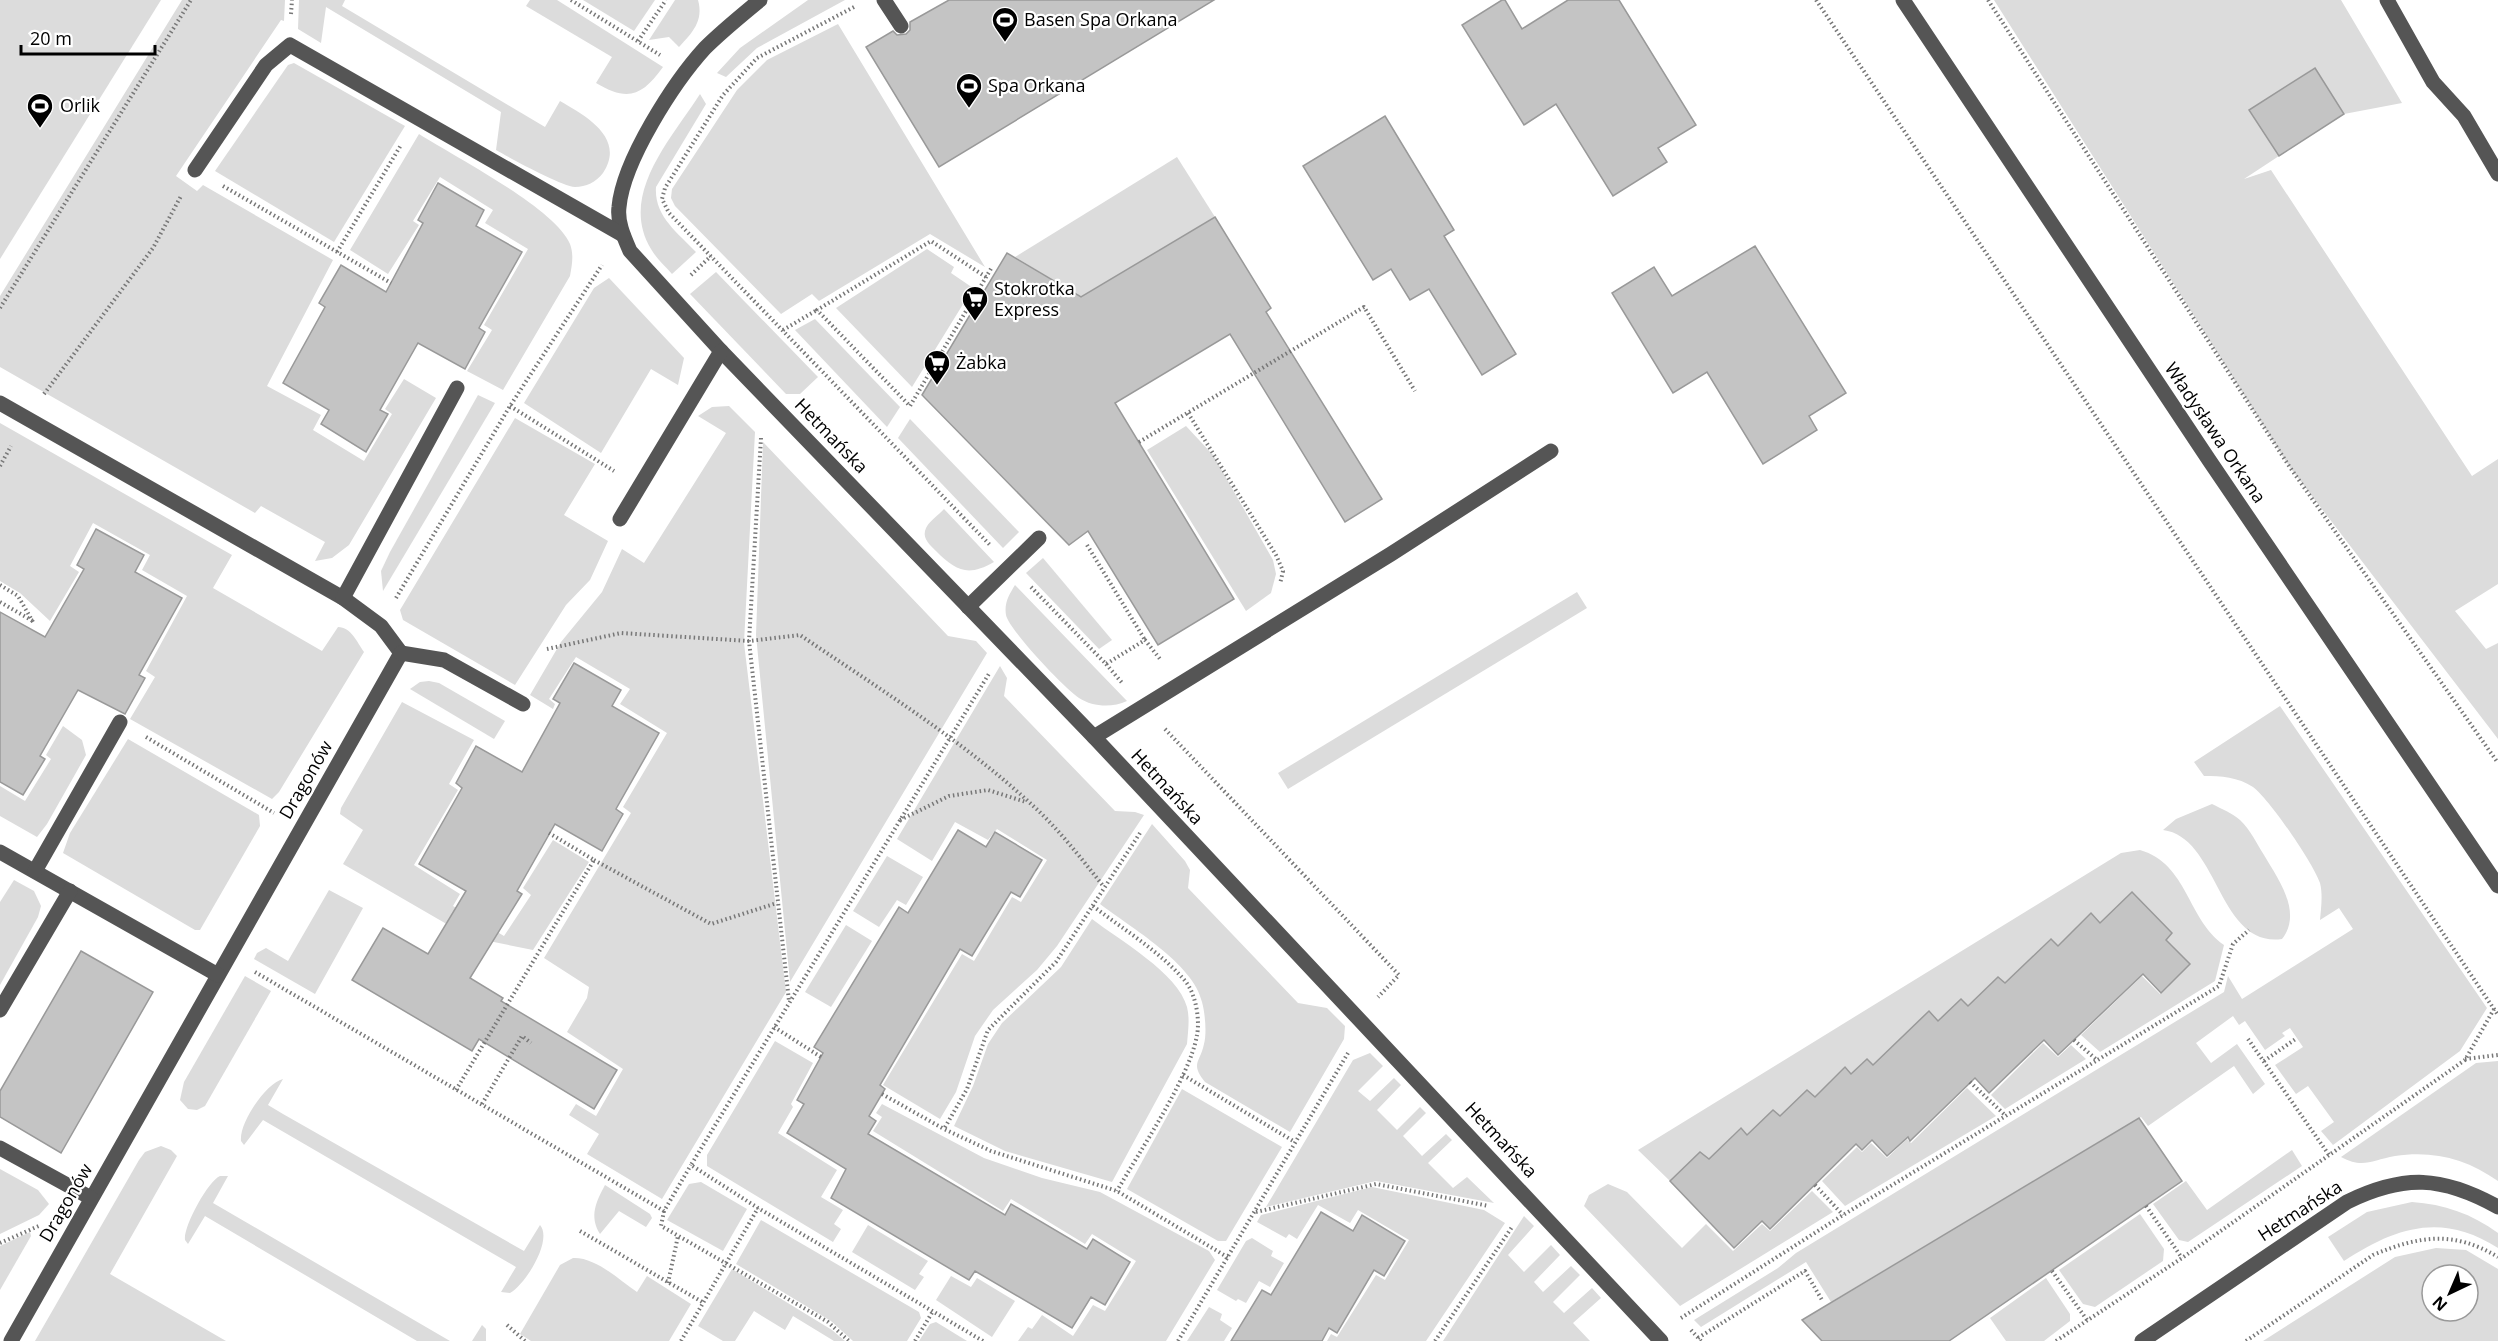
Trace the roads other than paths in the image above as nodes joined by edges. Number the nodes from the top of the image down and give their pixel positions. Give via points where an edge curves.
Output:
1 (760, 0) edge
2 (885, 0) edge
3 (1903, 0) edge
4 (2387, 0) edge
5 (901, 26) dead end
6 (195, 170) road end
7 (2498, 174) edge
8 (623, 235) junction
9 (721, 351) junction
10 (457, 388) dead end
11 (0, 404) edge
12 (1551, 451) dead end
13 (620, 519) dead end
14 (1039, 538) dead end
15 (343, 598) junction
16 (968, 607) junction
17 (401, 653) junction
18 (523, 704) dead end
19 (120, 722) road end
20 (1094, 737) junction
21 (0, 852) edge
22 (35, 871) junction
23 (2498, 886) edge
24 (70, 891) junction
25 (218, 975) junction
26 (0, 1010) edge
27 (0, 1148) edge
28 (91, 1198) junction
29 (2498, 1207) edge
30 (1659, 1339) edge
31 (11, 1341) edge
32 (2142, 1341) edge

1 - 8 street via 707,46 686,71 648,133 626,177 618,209
2 - 5 street
3 - 23 street, Władysława Orkana
4 - 7 street via 2433,81 2464,116
6 - 8 street via 266,65 290,45
8 - 9 street, Hetmańska via 640,265
9 - 13 street
9 - 16 street, Hetmańska
10 - 15 street
11 - 15 street
12 - 20 street
14 - 16 street
15 - 17 street via 381,626
16 - 20 street, Hetmańska
17 - 18 street via 444,660
17 - 25 street, Dragonów
19 - 22 street
20 - 30 street, Hetmańska
21 - 22 street
22 - 24 street
24 - 25 street
24 - 26 street
25 - 28 street, Dragonów
27 - 28 street
28 - 31 street, Dragonów
29 - 32 street, Hetmańska via 2458,1187 2409,1182 2378,1187 2347,1202

